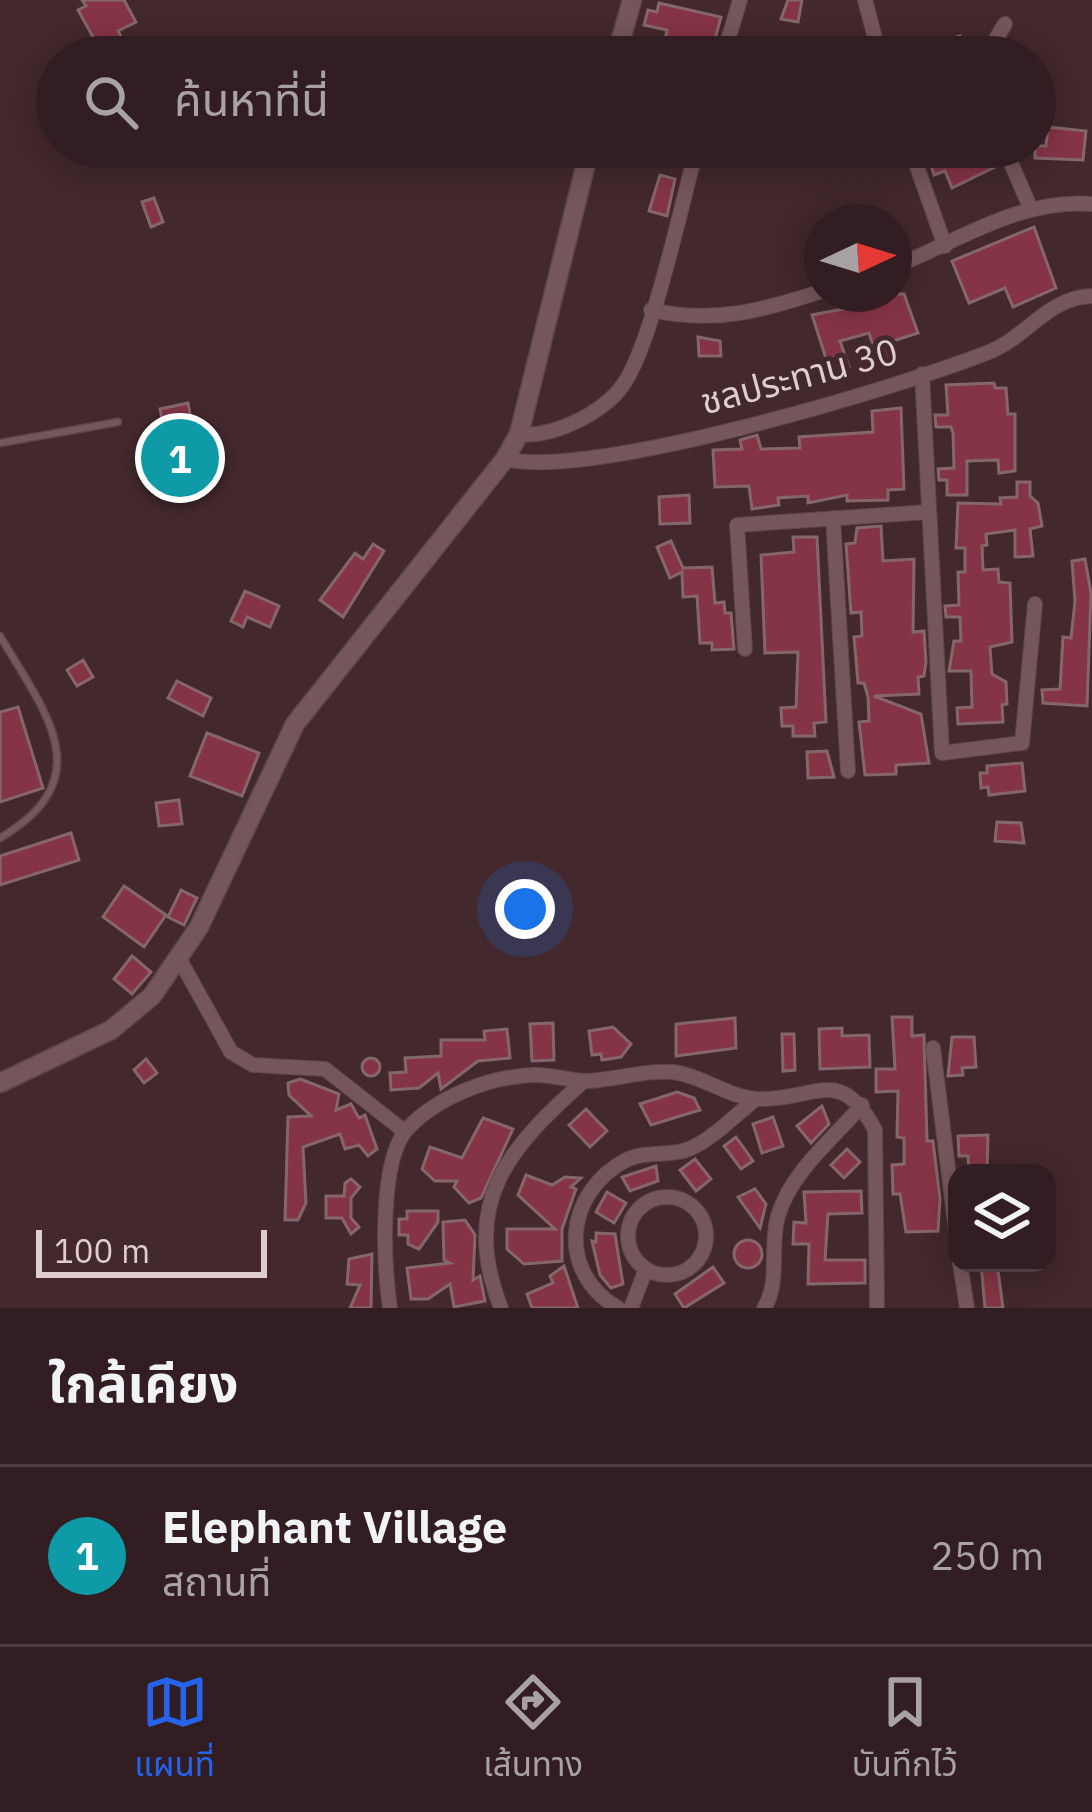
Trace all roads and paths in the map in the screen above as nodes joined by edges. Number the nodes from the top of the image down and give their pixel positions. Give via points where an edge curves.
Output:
1 (632, 0) edge
2 (740, 0) edge
3 (865, 0) edge
4 (1005, 24) dead end
5 (622, 36) edge
6 (729, 36) edge
7 (874, 36) edge
8 (998, 36) edge
9 (585, 168) edge
10 (691, 168) edge
11 (917, 168) edge
12 (1013, 168) edge
13 (1092, 204) edge
14 (1030, 207) junction
15 (945, 246) junction
16 (912, 260) edge
17 (1092, 296) edge
18 (804, 297) edge
19 (651, 310) junction
20 (922, 374) junction
21 (118, 422) dead end
22 (518, 434) junction
23 (0, 443) edge
24 (505, 459) junction
25 (928, 512) junction
26 (833, 518) junction
27 (1035, 604) dead end
28 (0, 638) edge
29 (745, 650) dead end
30 (848, 771) dead end
31 (0, 838) edge
32 (180, 960) junction
33 (933, 1048) dead end
34 (584, 1081) junction
35 (0, 1083) edge
36 (756, 1099) junction
37 (862, 1105) junction
38 (404, 1131) junction
39 (948, 1168) edge
40 (646, 1269) junction
41 (961, 1272) edge
42 (390, 1308) edge
43 (501, 1308) edge
44 (618, 1308) edge
45 (631, 1308) edge
46 (764, 1308) edge
47 (877, 1308) edge
48 (967, 1308) edge

1 - 5 street
2 - 6 street
3 - 7 street
4 - 8 street
9 - 22 street
10 - 19 street
11 - 15 street
12 - 14 street
13 - 14 street
14 - 15 street
15 - 16 street
17 - 20 street, ชลประทาน 30 via 1061,301 995,350
18 - 19 street via 709,319
19 - 22 street via 630,372 608,401 555,429
20 - 24 street, ชลประทาน 30 via 614,455 531,466
20 - 25 street
21 - 23 lane
22 - 24 street
24 - 32 street via 295,724
25 - 26 street
25 - 27 street via 942,753 1022,743
26 - 29 street via 737,525
26 - 30 street
28 - 31 lane via 53,727 62,762 26,823
32 - 35 street via 111,1030
32 - 38 street via 231,1052 253,1065 325,1070
33 - 39 street
34 - 36 street via 676,1072
34 - 38 street via 497,1079 448,1098
34 - 43 street via 509,1154 487,1216 487,1270
36 - 37 street via 827,1088
36 - 44 street via 689,1149 630,1158 589,1196 574,1232 576,1262 593,1293
37 - 46 street via 789,1184
37 - 47 street via 875,1130
38 - 42 street via 384,1207
40 - 40 street via 628,1246 632,1216 651,1199 687,1202 704,1222 699,1258 677,1274
40 - 45 street
41 - 48 street

